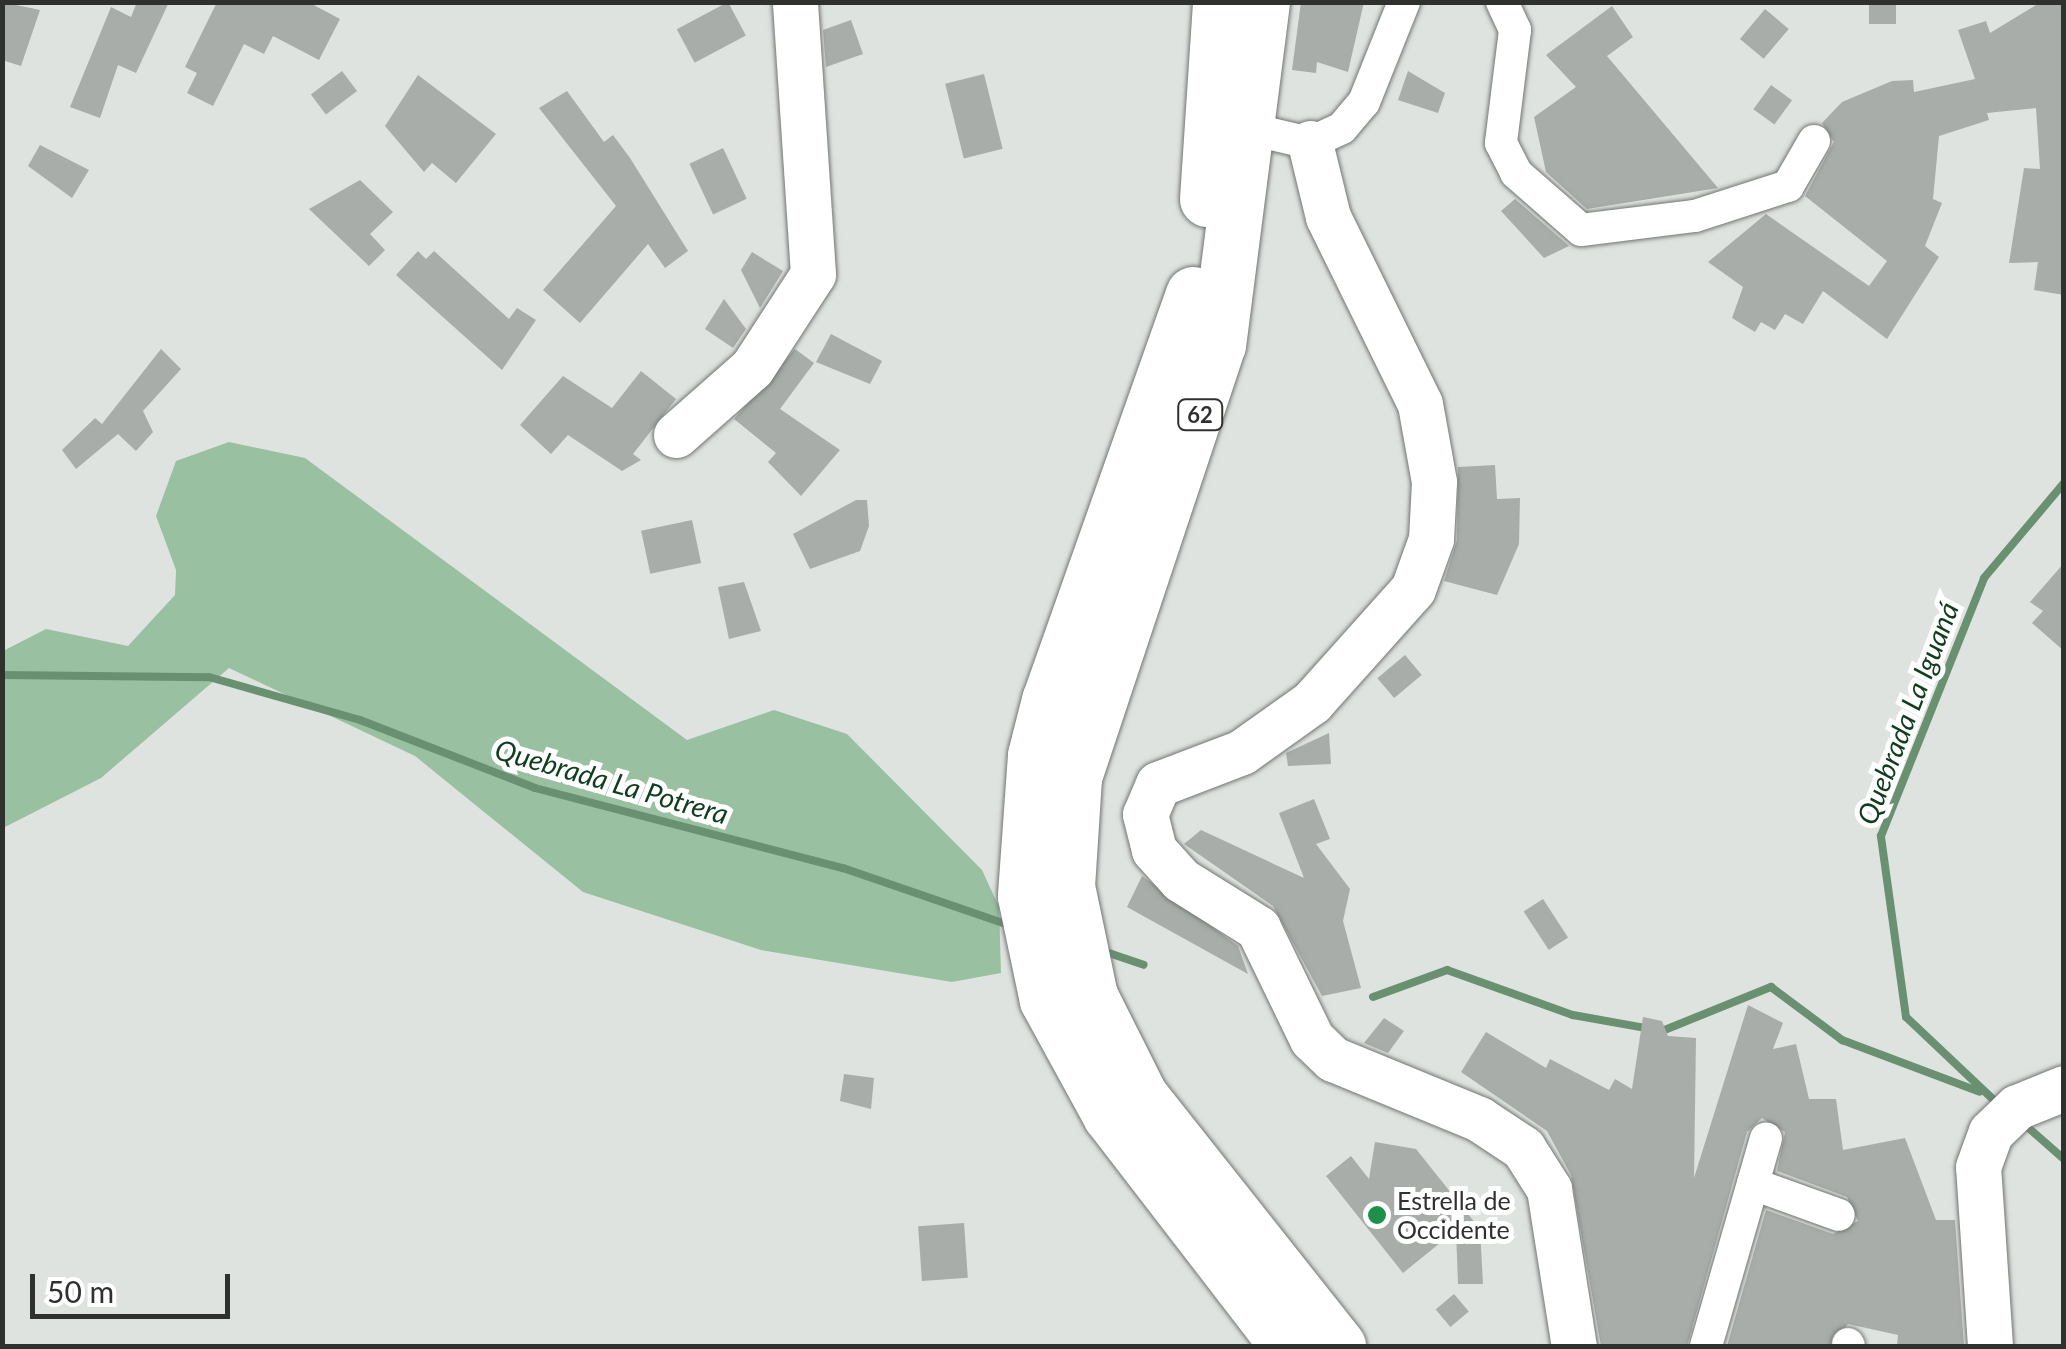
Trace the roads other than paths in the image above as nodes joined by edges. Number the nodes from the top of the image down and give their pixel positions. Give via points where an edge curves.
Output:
1 (795, 2) edge
2 (1220, 2) edge
3 (1262, 2) edge
4 (1404, 2) edge
5 (1502, 2) edge
6 (1250, 130) junction
7 (1814, 141) dead end
8 (1310, 143) junction
9 (676, 435) dead end
10 (1048, 809) junction
11 (1069, 998) junction
12 (2064, 1088) edge
13 (1766, 1138) dead end
14 (1753, 1184) junction
15 (1839, 1215) dead end
16 (1712, 1345) edge
17 (1288, 1346) edge
18 (1338, 1346) edge
19 (1574, 1346) edge
20 (1990, 1346) edge

1 - 9 street via 814,274 752,368
2 - 10 highway, 62 via 1196,287 1049,700
3 - 6 highway, 62
4 - 8 street via 1364,102 1342,128
5 - 7 street via 1515,30 1501,143 1516,173 1581,230 1695,216 1788,186
6 - 8 street
6 - 10 highway, 62 via 1233,271 1200,419
8 - 19 street via 1342,252 1420,404 1434,482 1432,538 1414,589 1350,666 1242,752 1158,784 1145,814 1154,850 1182,880 1258,928 1312,1040 1333,1059 1480,1119 1523,1148 1549,1190
10 - 11 highway, 62 via 1025,896
11 - 17 highway, 62 via 1149,1178
11 - 18 highway, 62 via 1178,1151
12 - 20 street via 2018,1107 1991,1132 1978,1167
13 - 14 street
14 - 15 street
14 - 16 street

